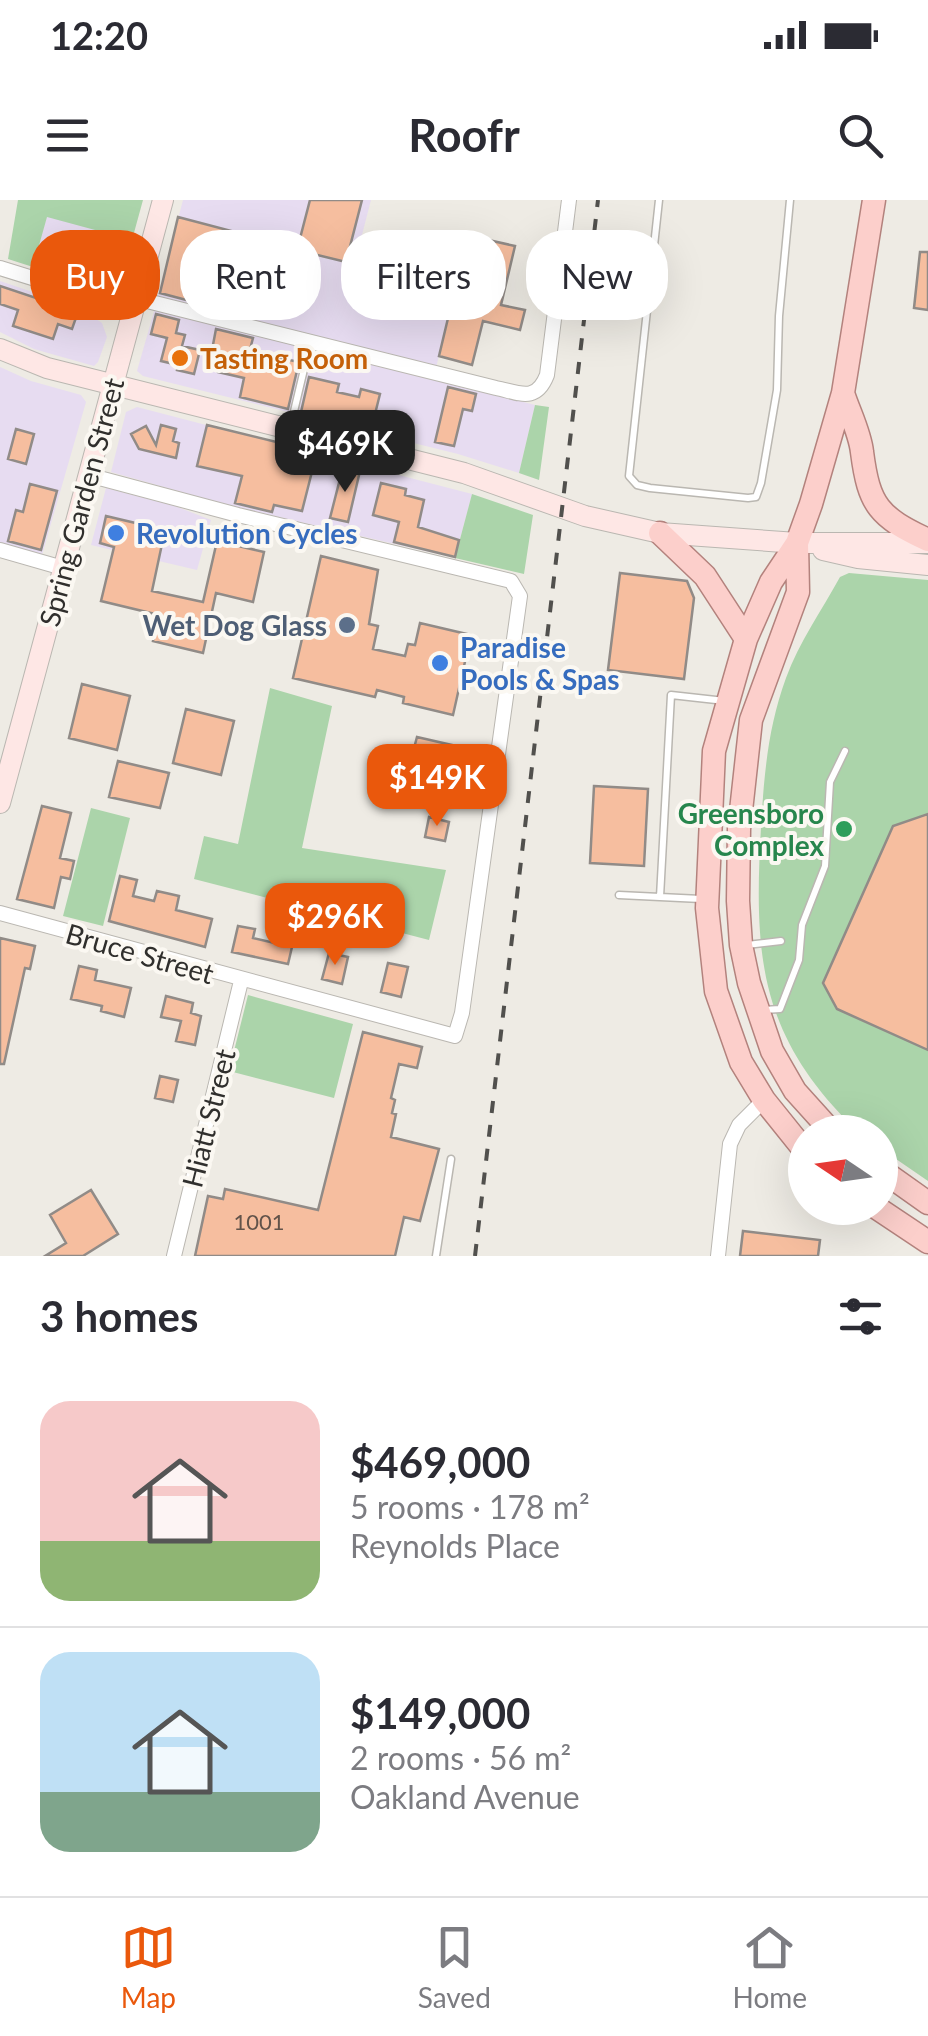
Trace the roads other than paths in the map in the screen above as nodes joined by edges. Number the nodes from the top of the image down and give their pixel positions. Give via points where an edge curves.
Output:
1 (163, 200) edge
2 (569, 200) edge
3 (659, 200) edge
4 (790, 200) edge
5 (874, 200) edge
6 (154, 230) edge
7 (0, 268) edge
8 (30, 276) edge
9 (160, 310) edge
10 (129, 320) edge
11 (311, 342) junction
12 (0, 350) edge
13 (112, 385) junction
14 (843, 392) junction
15 (290, 430) junction
16 (88, 475) junction
17 (660, 532) junction
18 (928, 542) edge
19 (796, 543) junction
20 (0, 550) edge
21 (928, 566) edge
22 (63, 568) junction
23 (746, 639) junction
24 (726, 701) junction
25 (10, 730) edge
26 (844, 751) dead end
27 (0, 803) edge
28 (618, 895) dead end
29 (660, 897) junction
30 (707, 900) junction
31 (0, 914) edge
32 (780, 941) dead end
33 (741, 945) junction
34 (712, 964) junction
35 (241, 981) junction
36 (756, 1010) junction
37 (764, 1100) junction
38 (795, 1115) edge
39 (817, 1115) edge
40 (788, 1130) edge
41 (451, 1159) dead end
42 (898, 1181) edge
43 (928, 1202) edge
44 (898, 1213) edge
45 (898, 1222) edge
46 (928, 1225) edge
47 (928, 1242) edge
48 (174, 1256) edge
49 (436, 1256) edge
50 (718, 1256) edge

1 - 6 main road, Spring Garden Street
2 - 11 street via 547,374 539,391 496,388
3 - 4 lane via 629,476 661,489 756,497 777,390
5 - 14 main road
7 - 8 street
9 - 11 street
10 - 13 main road, Spring Garden Street
11 - 15 lane
12 - 13 main road
13 - 15 main road
13 - 16 main road, Spring Garden Street
14 - 18 main road via 869,492 889,518
14 - 19 main road
15 - 17 main road
16 - 22 main road, Spring Garden Street
16 - 35 street, Bruce Street via 512,581 520,596 455,1036
17 - 19 main road
17 - 23 main road via 695,563
18 - 19 main road
19 - 21 main road
19 - 23 main road
19 - 33 main road via 798,592 762,683 744,764
20 - 22 street
22 - 25 main road, Spring Garden Street
23 - 24 main road
24 - 29 lane via 671,695
24 - 30 main road via 714,750
25 - 27 main road, Spring Garden Street
26 - 36 lane via 830,782 825,866 802,925 800,960 780,1009
28 - 29 lane
29 - 30 lane
30 - 34 main road
31 - 35 street, Bruce Street
32 - 33 lane
33 - 36 main road
34 - 36 main road via 730,981 739,1012
34 - 37 main road via 728,1034
35 - 48 street, Hiatt Street
36 - 39 main road via 772,1051
37 - 38 main road
37 - 40 main road
37 - 50 street via 730,1144
41 - 49 lane
42 - 43 main road
44 - 46 main road
45 - 47 main road

